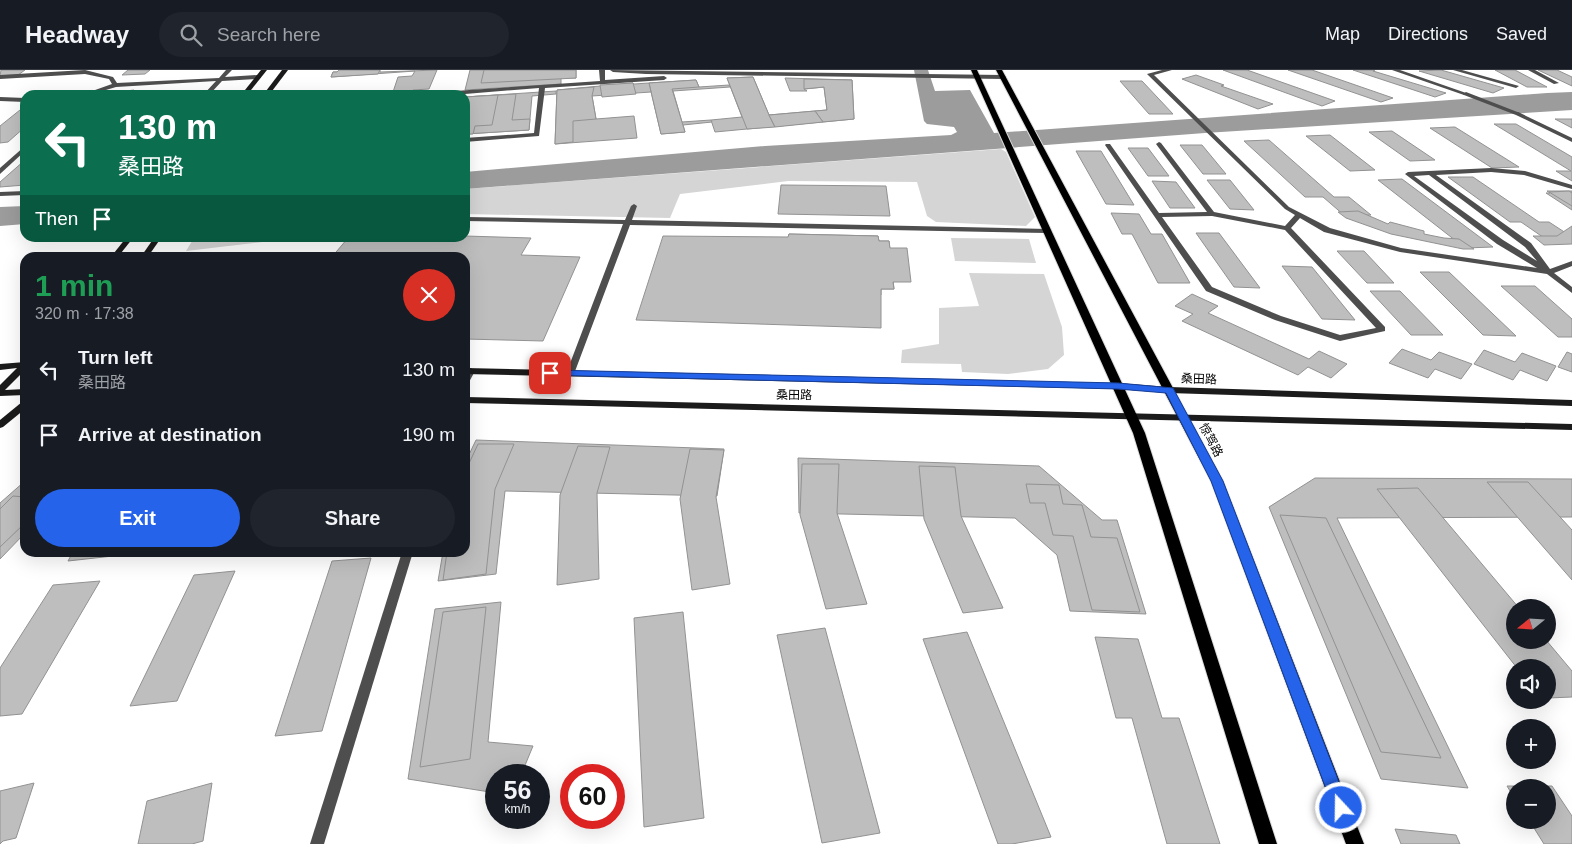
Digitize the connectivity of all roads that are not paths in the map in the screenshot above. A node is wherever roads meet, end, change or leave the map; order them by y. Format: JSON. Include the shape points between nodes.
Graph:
{"nodes":[{"id":1,"x":49,"y":70,"type":"edge"},
{"id":2,"x":111,"y":70,"type":"edge"},
{"id":3,"x":229,"y":70,"type":"edge"},
{"id":4,"x":264,"y":70,"type":"edge"},
{"id":5,"x":285,"y":70,"type":"edge"},
{"id":6,"x":602,"y":70,"type":"edge"},
{"id":7,"x":614,"y":70,"type":"edge"},
{"id":8,"x":998,"y":70,"type":"edge"},
{"id":9,"x":1169,"y":70,"type":"edge"},
{"id":10,"x":1394,"y":70,"type":"edge"},
{"id":11,"x":1456,"y":70,"type":"edge"},
{"id":12,"x":1485,"y":70,"type":"edge"},
{"id":13,"x":1531,"y":70,"type":"edge"},
{"id":14,"x":646,"y":72,"type":"junction"},
{"id":15,"x":747,"y":72,"type":"junction"},
{"id":16,"x":976,"y":73,"type":"edge"},
{"id":17,"x":43,"y":75,"type":"junction"},
{"id":18,"x":101,"y":76,"type":"junction"},
{"id":19,"x":0,"y":77,"type":"edge"},
{"id":20,"x":1003,"y":77,"type":"junction"},
{"id":21,"x":258,"y":78,"type":"junction"},
{"id":22,"x":221,"y":80,"type":"junction"},
{"id":23,"x":643,"y":80,"type":"junction"},
{"id":24,"x":603,"y":82,"type":"junction"},
{"id":25,"x":1556,"y":83,"type":"dead end"},
{"id":26,"x":115,"y":86,"type":"junction"},
{"id":27,"x":542,"y":87,"type":"junction"},
{"id":28,"x":101,"y":90,"type":"edge"},
{"id":29,"x":211,"y":90,"type":"edge"},
{"id":30,"x":248,"y":90,"type":"edge"},
{"id":31,"x":270,"y":90,"type":"edge"},
{"id":32,"x":470,"y":91,"type":"edge"},
{"id":33,"x":1,"y":100,"type":"edge"},
{"id":34,"x":20,"y":100,"type":"edge"},
{"id":35,"x":470,"y":140,"type":"edge"},
{"id":36,"x":1572,"y":140,"type":"edge"},
{"id":37,"x":1159,"y":144,"type":"dead end"},
{"id":38,"x":1108,"y":145,"type":"dead end"},
{"id":39,"x":20,"y":153,"type":"edge"},
{"id":40,"x":0,"y":172,"type":"edge"},
{"id":41,"x":1430,"y":173,"type":"junction"},
{"id":42,"x":1572,"y":187,"type":"edge"},
{"id":43,"x":20,"y":193,"type":"edge"},
{"id":44,"x":0,"y":194,"type":"edge"},
{"id":45,"x":634,"y":206,"type":"dead end"},
{"id":46,"x":1212,"y":214,"type":"junction"},
{"id":47,"x":1299,"y":215,"type":"junction"},
{"id":48,"x":1158,"y":216,"type":"junction"},
{"id":49,"x":470,"y":219,"type":"edge"},
{"id":50,"x":628,"y":222,"type":"junction"},
{"id":51,"x":1287,"y":228,"type":"junction"},
{"id":52,"x":1047,"y":230,"type":"junction"},
{"id":53,"x":126,"y":242,"type":"edge"},
{"id":54,"x":118,"y":252,"type":"edge"},
{"id":55,"x":1572,"y":262,"type":"edge"},
{"id":56,"x":1549,"y":272,"type":"junction"},
{"id":57,"x":1572,"y":291,"type":"edge"},
{"id":58,"x":20,"y":365,"type":"edge"},
{"id":59,"x":0,"y":367,"type":"edge"},
{"id":60,"x":20,"y":370,"type":"edge"},
{"id":61,"x":470,"y":371,"type":"edge"},
{"id":62,"x":570,"y":374,"type":"junction"},
{"id":63,"x":1118,"y":386,"type":"junction"},
{"id":64,"x":1170,"y":390,"type":"junction"},
{"id":65,"x":0,"y":391,"type":"edge"},
{"id":66,"x":20,"y":392,"type":"edge"},
{"id":67,"x":470,"y":400,"type":"edge"},
{"id":68,"x":1572,"y":403,"type":"edge"},
{"id":69,"x":20,"y":408,"type":"edge"},
{"id":70,"x":1130,"y":415,"type":"junction"},
{"id":71,"x":1183,"y":416,"type":"junction"},
{"id":72,"x":0,"y":425,"type":"edge"},
{"id":73,"x":1572,"y":426,"type":"edge"},
{"id":74,"x":406,"y":557,"type":"edge"},
{"id":75,"x":317,"y":844,"type":"edge"},
{"id":76,"x":1268,"y":844,"type":"edge"},
{"id":77,"x":1355,"y":844,"type":"edge"}],
"edges":[{"from":1,"to":17,"type":"street"},
{"from":2,"to":18,"type":"street"},
{"from":3,"to":22,"type":"street"},
{"from":4,"to":21,"type":"main road"},
{"from":5,"to":31,"type":"main road"},
{"from":6,"to":24,"type":"street"},
{"from":7,"to":14,"type":"street"},
{"from":8,"to":20,"type":"main road","name":"惊驾路"},
{"from":9,"to":47,"type":"street","via":[[1150,74],[1287,208]]},
{"from":10,"to":36,"type":"street","via":[[1518,114]]},
{"from":11,"to":12,"type":"street","via":[[1516,86]]},
{"from":13,"to":25,"type":"street"},
{"from":14,"to":15,"type":"street"},
{"from":14,"to":23,"type":"street"},
{"from":15,"to":16,"type":"street","via":[[948,76]]},
{"from":15,"to":23,"type":"street"},
{"from":16,"to":20,"type":"street"},
{"from":16,"to":52,"type":"main road"},
{"from":17,"to":18,"type":"street","via":[[85,72]]},
{"from":17,"to":19,"type":"street"},
{"from":18,"to":26,"type":"street","via":[[111,78]]},
{"from":20,"to":64,"type":"main road","name":"惊驾路"},
{"from":21,"to":22,"type":"street"},
{"from":21,"to":30,"type":"main road"},
{"from":22,"to":26,"type":"street"},
{"from":22,"to":29,"type":"street"},
{"from":23,"to":24,"type":"street"},
{"from":24,"to":27,"type":"street"},
{"from":26,"to":28,"type":"street"},
{"from":27,"to":32,"type":"street"},
{"from":27,"to":35,"type":"street","via":[[537,135]]},
{"from":33,"to":34,"type":"street"},
{"from":37,"to":46,"type":"street"},
{"from":38,"to":48,"type":"street"},
{"from":39,"to":40,"type":"street"},
{"from":41,"to":42,"type":"street","via":[[1491,170],[1525,173]]},
{"from":41,"to":56,"type":"street","via":[[1528,245]]},
{"from":41,"to":56,"type":"street","via":[[1408,174],[1500,242]]},
{"from":43,"to":44,"type":"street"},
{"from":45,"to":50,"type":"street"},
{"from":46,"to":48,"type":"street"},
{"from":46,"to":51,"type":"street"},
{"from":47,"to":51,"type":"street"},
{"from":47,"to":56,"type":"street","via":[[1327,230],[1400,250]]},
{"from":48,"to":51,"type":"street","via":[[1209,289],[1278,318],[1340,338],[1382,329]]},
{"from":49,"to":50,"type":"street"},
{"from":50,"to":52,"type":"street"},
{"from":50,"to":62,"type":"street"},
{"from":52,"to":63,"type":"main road"},
{"from":53,"to":54,"type":"main road"},
{"from":55,"to":56,"type":"street"},
{"from":56,"to":57,"type":"street"},
{"from":58,"to":59,"type":"main road"},
{"from":60,"to":65,"type":"main road"},
{"from":61,"to":62,"type":"main road","name":"桑田路"},
{"from":62,"to":63,"type":"main road","name":"桑田路"},
{"from":63,"to":64,"type":"main road","name":"桑田路"},
{"from":63,"to":70,"type":"main road"},
{"from":64,"to":68,"type":"main road","name":"桑田路"},
{"from":64,"to":71,"type":"main road","name":"惊驾路"},
{"from":65,"to":66,"type":"main road"},
{"from":67,"to":70,"type":"main road","name":"桑田路"},
{"from":69,"to":72,"type":"main road"},
{"from":70,"to":71,"type":"main road","name":"桑田路"},
{"from":70,"to":76,"type":"main road","via":[[1139,433]]},
{"from":71,"to":73,"type":"main road","name":"桑田路"},
{"from":71,"to":77,"type":"main road","name":"惊驾路","via":[[1217,481]]},
{"from":74,"to":75,"type":"street"}]}
